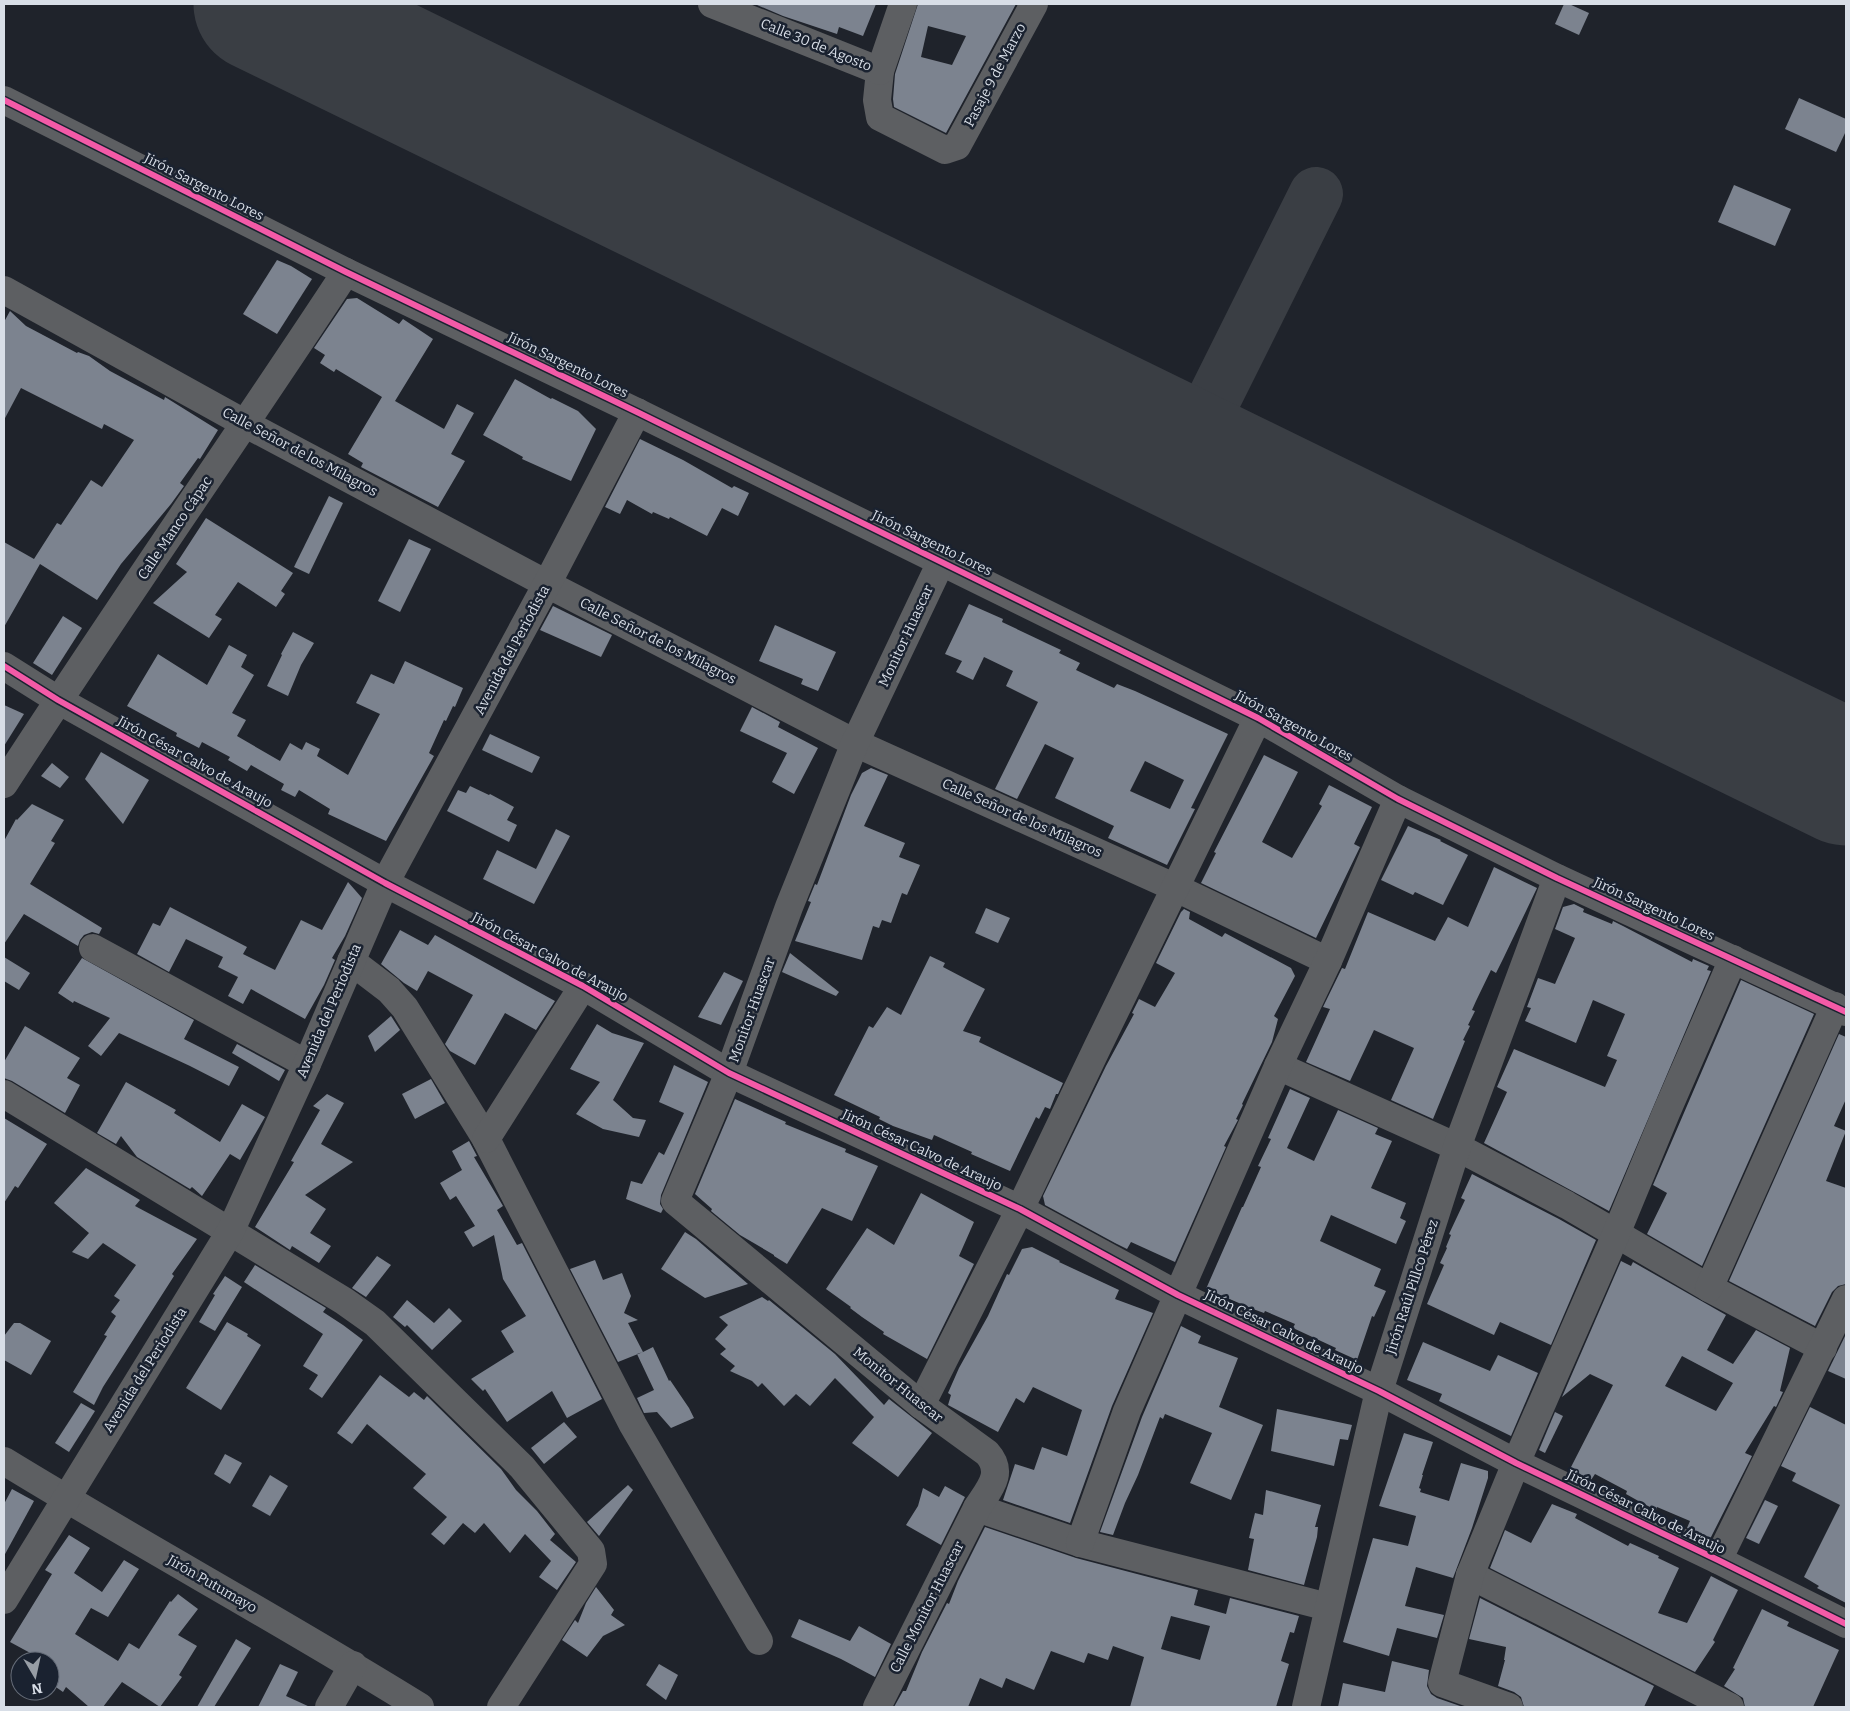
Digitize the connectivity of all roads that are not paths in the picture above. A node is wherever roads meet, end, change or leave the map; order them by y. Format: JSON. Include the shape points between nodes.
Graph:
{"nodes":[{"id":1,"x":712,"y":4,"type":"edge"},
{"id":2,"x":903,"y":4,"type":"edge"},
{"id":3,"x":1034,"y":4,"type":"edge"},
{"id":4,"x":880,"y":71,"type":"junction"},
{"id":5,"x":5,"y":105,"type":"edge"},
{"id":6,"x":957,"y":146,"type":"joint"},
{"id":7,"x":346,"y":272,"type":"junction"},
{"id":8,"x":4,"y":290,"type":"edge"},
{"id":9,"x":637,"y":412,"type":"junction"},
{"id":10,"x":246,"y":424,"type":"junction"},
{"id":11,"x":941,"y":562,"type":"junction"},
{"id":12,"x":547,"y":584,"type":"junction"},
{"id":13,"x":4,"y":666,"type":"edge"},
{"id":14,"x":58,"y":700,"type":"junction"},
{"id":15,"x":1258,"y":718,"type":"junction"},
{"id":16,"x":855,"y":743,"type":"junction"},
{"id":17,"x":4,"y":784,"type":"edge"},
{"id":18,"x":1398,"y":799,"type":"junction"},
{"id":19,"x":1557,"y":878,"type":"junction"},
{"id":20,"x":385,"y":883,"type":"junction"},
{"id":21,"x":1176,"y":888,"type":"junction"},
{"id":22,"x":93,"y":948,"type":"dead end"},
{"id":23,"x":1733,"y":959,"type":"junction"},
{"id":24,"x":351,"y":961,"type":"junction"},
{"id":25,"x":1328,"y":961,"type":"junction"},
{"id":26,"x":583,"y":986,"type":"junction"},
{"id":27,"x":1841,"y":1009,"type":"edge"},
{"id":28,"x":307,"y":1064,"type":"junction"},
{"id":29,"x":1278,"y":1066,"type":"junction"},
{"id":30,"x":729,"y":1073,"type":"junction"},
{"id":31,"x":4,"y":1094,"type":"edge"},
{"id":32,"x":486,"y":1139,"type":"junction"},
{"id":33,"x":1457,"y":1148,"type":"junction"},
{"id":34,"x":1020,"y":1209,"type":"junction"},
{"id":35,"x":230,"y":1232,"type":"junction"},
{"id":36,"x":1616,"y":1234,"type":"junction"},
{"id":37,"x":1709,"y":1288,"type":"junction"},
{"id":38,"x":1178,"y":1295,"type":"junction"},
{"id":39,"x":1846,"y":1299,"type":"edge"},
{"id":40,"x":1823,"y":1348,"type":"junction"},
{"id":41,"x":1379,"y":1392,"type":"junction"},
{"id":42,"x":921,"y":1406,"type":"junction"},
{"id":43,"x":987,"y":1453,"type":"joint"},
{"id":44,"x":4,"y":1461,"type":"edge"},
{"id":45,"x":1516,"y":1464,"type":"junction"},
{"id":46,"x":65,"y":1498,"type":"junction"},
{"id":47,"x":977,"y":1508,"type":"junction"},
{"id":48,"x":1080,"y":1543,"type":"junction"},
{"id":49,"x":1718,"y":1560,"type":"junction"},
{"id":50,"x":1470,"y":1576,"type":"junction"},
{"id":51,"x":4,"y":1600,"type":"edge"},
{"id":52,"x":1328,"y":1607,"type":"junction"},
{"id":53,"x":1846,"y":1624,"type":"edge"},
{"id":54,"x":760,"y":1640,"type":"dead end"},
{"id":55,"x":352,"y":1665,"type":"junction"},
{"id":56,"x":329,"y":1707,"type":"edge"},
{"id":57,"x":420,"y":1707,"type":"edge"},
{"id":58,"x":501,"y":1707,"type":"edge"},
{"id":59,"x":877,"y":1707,"type":"edge"},
{"id":60,"x":1306,"y":1707,"type":"edge"},
{"id":61,"x":1509,"y":1707,"type":"edge"},
{"id":62,"x":1730,"y":1707,"type":"edge"}],
"edges":[{"from":1,"to":4,"type":"street","name":"Calle 30 de Agosto"},
{"from":2,"to":4,"type":"street"},
{"from":3,"to":6,"type":"street","name":"Pasaje 9 de Marzo"},
{"from":4,"to":6,"type":"street","name":"Calle 30 de Agosto","via":[[877,100],[880,117],[945,150]]},
{"from":5,"to":7,"type":"street","name":"Jirón Sargento Lores"},
{"from":7,"to":9,"type":"street","name":"Jirón Sargento Lores"},
{"from":7,"to":10,"type":"street","name":"Calle Manco Cápac"},
{"from":8,"to":10,"type":"street","name":"Calle Señor de los Milagros"},
{"from":9,"to":11,"type":"street","name":"Jirón Sargento Lores"},
{"from":9,"to":12,"type":"street","name":"Avenida del Periodista"},
{"from":10,"to":12,"type":"street","name":"Calle Señor de los Milagros"},
{"from":10,"to":14,"type":"street","name":"Calle Manco Cápac"},
{"from":11,"to":15,"type":"street","name":"Jirón Sargento Lores"},
{"from":11,"to":16,"type":"street","name":"Monitor Huascar"},
{"from":12,"to":16,"type":"street","name":"Calle Señor de los Milagros"},
{"from":12,"to":20,"type":"street","name":"Avenida del Periodista"},
{"from":13,"to":14,"type":"street","name":"Jirón César Calvo de Araujo"},
{"from":14,"to":17,"type":"street","name":"Calle Manco Cápac"},
{"from":14,"to":20,"type":"street","name":"Jirón César Calvo de Araujo"},
{"from":15,"to":18,"type":"street","name":"Jirón Sargento Lores"},
{"from":15,"to":21,"type":"street"},
{"from":16,"to":21,"type":"street","name":"Calle Señor de los Milagros"},
{"from":16,"to":30,"type":"street","name":"Monitor Huascar","via":[[788,907]]},
{"from":18,"to":19,"type":"street","name":"Jirón Sargento Lores"},
{"from":18,"to":25,"type":"street"},
{"from":19,"to":23,"type":"street","name":"Jirón Sargento Lores"},
{"from":19,"to":33,"type":"street","name":"Jirón Raúl Pillco Pérez"},
{"from":20,"to":24,"type":"street","name":"Avenida del Periodista"},
{"from":20,"to":26,"type":"street","name":"Jirón César Calvo de Araujo"},
{"from":21,"to":25,"type":"street","name":"Calle Señor de los Milagros"},
{"from":21,"to":34,"type":"street"},
{"from":22,"to":28,"type":"street"},
{"from":23,"to":27,"type":"street","name":"Jirón Sargento Lores"},
{"from":23,"to":36,"type":"street"},
{"from":24,"to":28,"type":"street","name":"Avenida del Periodista"},
{"from":24,"to":32,"type":"street","via":[[389,990],[405,1008]]},
{"from":25,"to":29,"type":"street"},
{"from":26,"to":30,"type":"street","name":"Jirón César Calvo de Araujo"},
{"from":26,"to":32,"type":"street"},
{"from":27,"to":37,"type":"street"},
{"from":28,"to":35,"type":"street","name":"Avenida del Periodista"},
{"from":29,"to":33,"type":"street"},
{"from":29,"to":38,"type":"street"},
{"from":30,"to":34,"type":"street","name":"Jirón César Calvo de Araujo"},
{"from":30,"to":42,"type":"street","name":"Monitor Huascar","via":[[675,1201]]},
{"from":31,"to":35,"type":"street"},
{"from":32,"to":54,"type":"street","via":[[633,1425]]},
{"from":33,"to":36,"type":"street"},
{"from":33,"to":41,"type":"street","name":"Jirón Raúl Pillco Pérez"},
{"from":34,"to":38,"type":"street","name":"Jirón César Calvo de Araujo"},
{"from":34,"to":42,"type":"street"},
{"from":35,"to":46,"type":"street","name":"Avenida del Periodista"},
{"from":35,"to":58,"type":"street","via":[[375,1323],[522,1467],[591,1552],[593,1564]]},
{"from":36,"to":37,"type":"street"},
{"from":36,"to":45,"type":"street"},
{"from":37,"to":40,"type":"street"},
{"from":38,"to":41,"type":"street","name":"Jirón César Calvo de Araujo"},
{"from":38,"to":48,"type":"street","via":[[1127,1411]]},
{"from":39,"to":40,"type":"street"},
{"from":40,"to":49,"type":"street"},
{"from":41,"to":45,"type":"street","name":"Jirón César Calvo de Araujo"},
{"from":41,"to":52,"type":"street","name":"Jirón Raúl Pillco Pérez"},
{"from":42,"to":43,"type":"street","name":"Monitor Huascar"},
{"from":43,"to":47,"type":"street","name":"Calle Monitor Huascar","via":[[994,1461],[996,1472]]},
{"from":44,"to":46,"type":"street","name":"Jirón Putumayo"},
{"from":45,"to":49,"type":"street","name":"Jirón César Calvo de Araujo"},
{"from":45,"to":50,"type":"street"},
{"from":46,"to":51,"type":"street","name":"Avenida del Periodista"},
{"from":46,"to":55,"type":"street","name":"Jirón Putumayo"},
{"from":47,"to":48,"type":"street"},
{"from":47,"to":59,"type":"street","name":"Calle Monitor Huascar"},
{"from":48,"to":52,"type":"street"},
{"from":49,"to":53,"type":"street","name":"Jirón César Calvo de Araujo"},
{"from":50,"to":61,"type":"street","via":[[1442,1683]]},
{"from":50,"to":62,"type":"street"},
{"from":52,"to":60,"type":"street","name":"Jirón Raúl Pillco Pérez"},
{"from":55,"to":56,"type":"street"},
{"from":55,"to":57,"type":"street","name":"Jirón Putumayo"}]}
